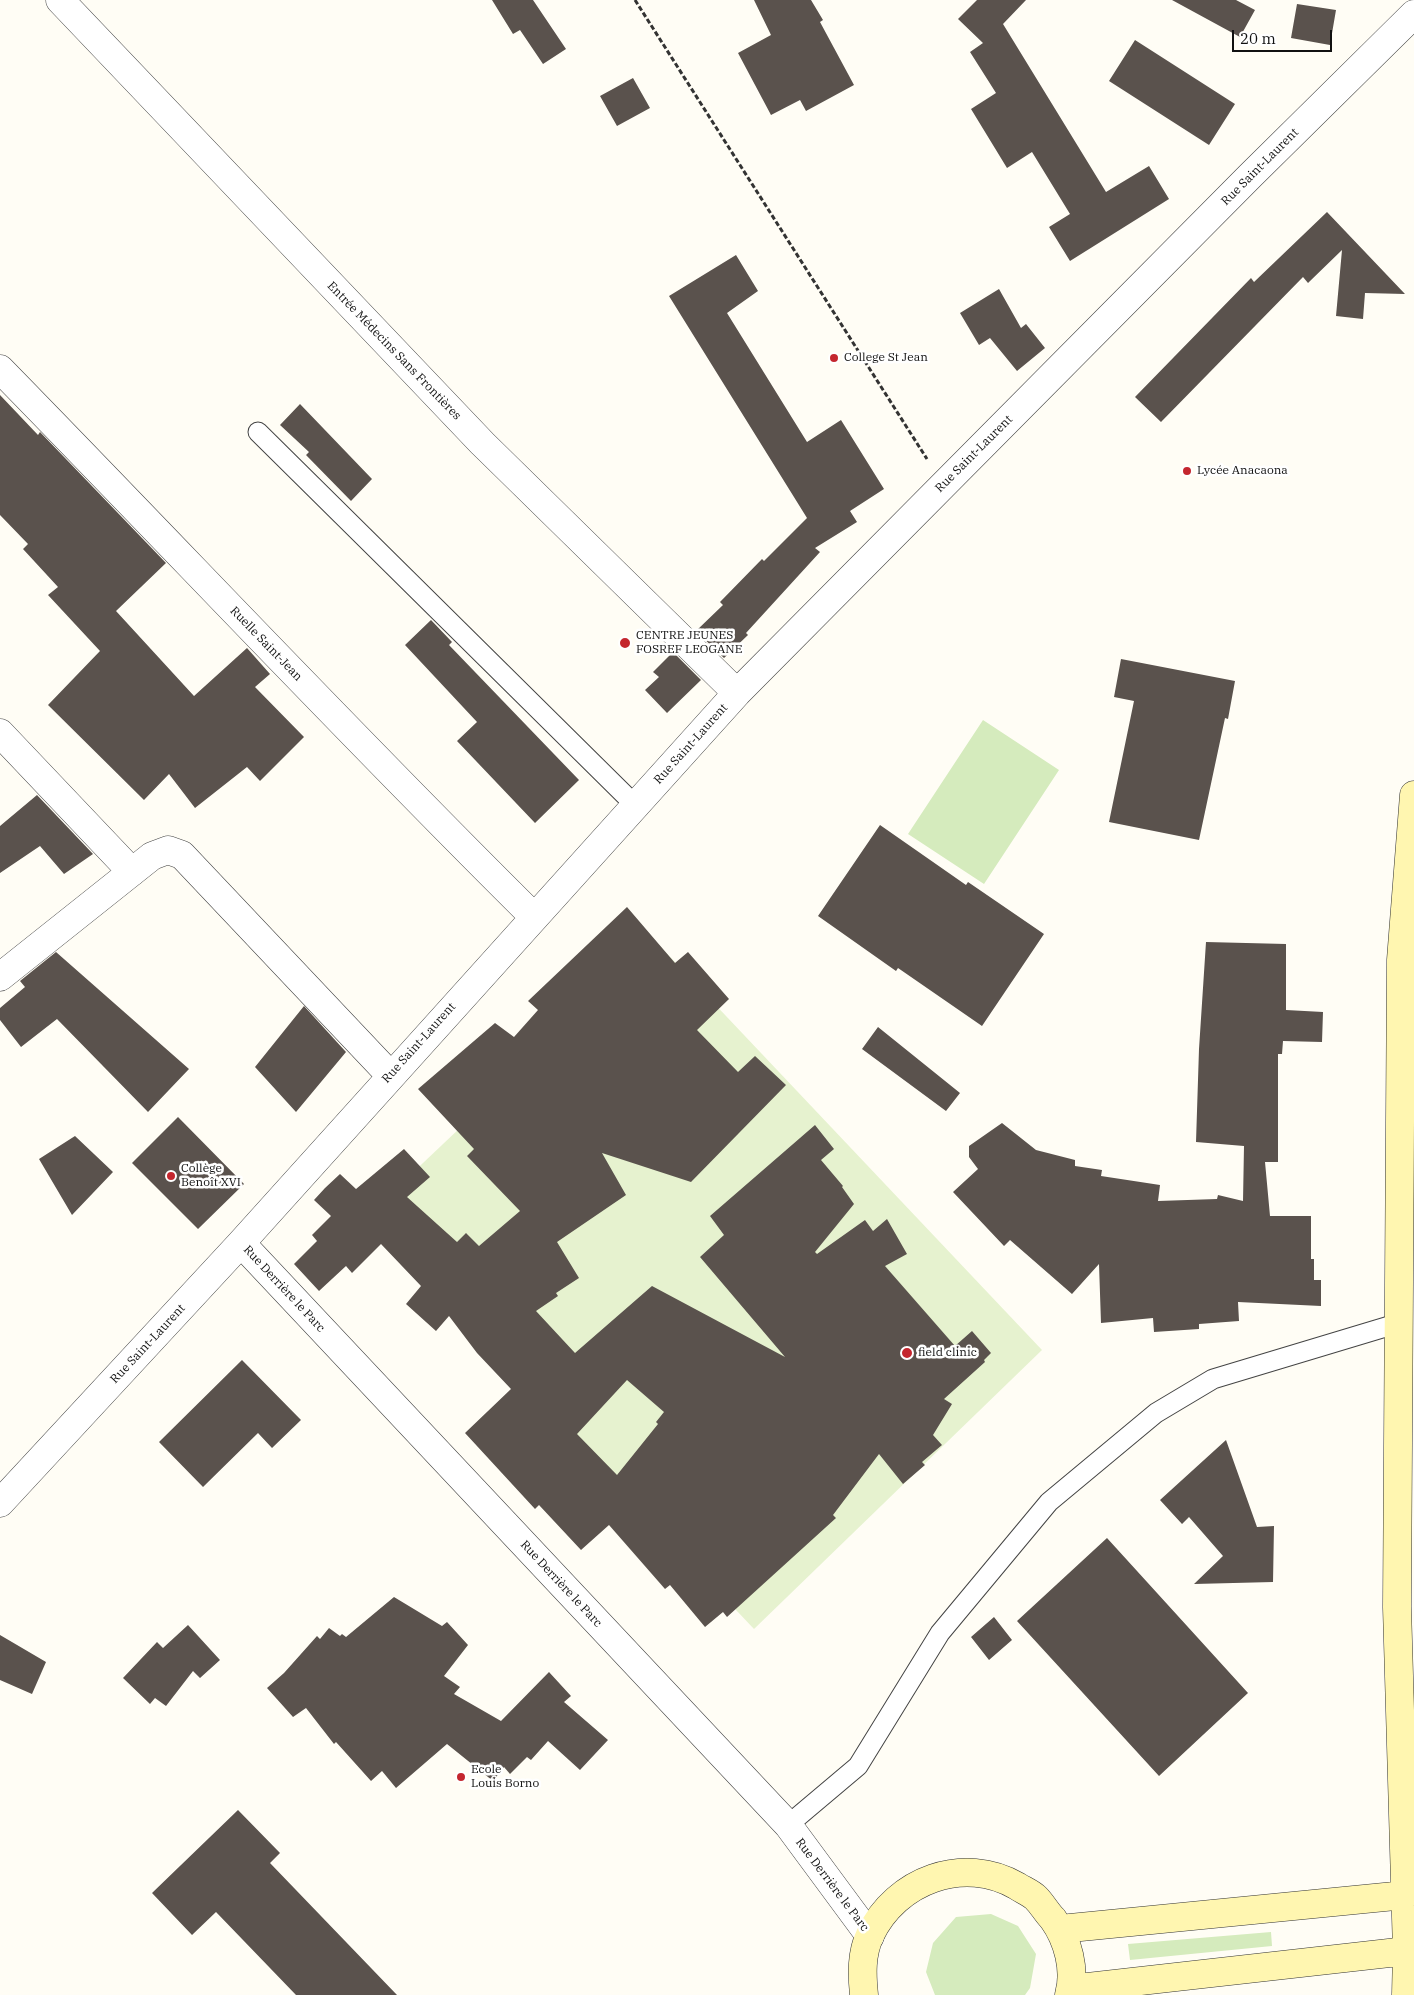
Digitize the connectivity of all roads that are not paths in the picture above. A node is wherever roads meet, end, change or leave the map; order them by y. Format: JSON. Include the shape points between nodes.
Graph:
{"nodes":[{"id":1,"x":60,"y":0,"type":"edge"},
{"id":2,"x":1414,"y":14,"type":"edge"},
{"id":3,"x":0,"y":369,"type":"edge"},
{"id":4,"x":258,"y":432,"type":"dead end"},
{"id":5,"x":738,"y":693,"type":"junction"},
{"id":6,"x":0,"y":733,"type":"edge"},
{"id":7,"x":1414,"y":795,"type":"edge"},
{"id":8,"x":635,"y":805,"type":"junction"},
{"id":9,"x":132,"y":872,"type":"junction"},
{"id":10,"x":534,"y":917,"type":"junction"},
{"id":11,"x":0,"y":977,"type":"edge"},
{"id":12,"x":390,"y":1075,"type":"junction"},
{"id":13,"x":240,"y":1243,"type":"junction"},
{"id":14,"x":1399,"y":1323,"type":"junction"},
{"id":15,"x":0,"y":1503,"type":"edge"},
{"id":16,"x":1406,"y":1600,"type":"edge"},
{"id":17,"x":1407,"y":1755,"type":"edge"},
{"id":18,"x":788,"y":1825,"type":"junction"},
{"id":19,"x":1405,"y":1895,"type":"junction"},
{"id":20,"x":1060,"y":1929,"type":"junction"},
{"id":21,"x":1409,"y":1932,"type":"edge"},
{"id":22,"x":870,"y":1936,"type":"junction"},
{"id":23,"x":1070,"y":1992,"type":"edge"},
{"id":24,"x":864,"y":1995,"type":"edge"},
{"id":25,"x":1406,"y":1995,"type":"edge"}],
"edges":[{"from":1,"to":5,"type":"street","name":"Entrée Médecins Sans Frontières","via":[[482,443]]},
{"from":2,"to":5,"type":"street","name":"Rue Saint-Laurent"},
{"from":3,"to":10,"type":"street","name":"Ruelle Saint-Jean","via":[[166,538],[392,777]]},
{"from":4,"to":8,"type":"lane"},
{"from":5,"to":8,"type":"street","name":"Rue Saint-Laurent"},
{"from":6,"to":9,"type":"street"},
{"from":7,"to":14,"type":"main road","via":[[1401,960]]},
{"from":8,"to":10,"type":"street","name":"Rue Saint-Laurent"},
{"from":9,"to":11,"type":"street"},
{"from":9,"to":12,"type":"street","via":[[152,856],[168,850],[182,855]]},
{"from":10,"to":12,"type":"street","name":"Rue Saint-Laurent"},
{"from":12,"to":13,"type":"street","name":"Rue Saint-Laurent"},
{"from":13,"to":15,"type":"street","name":"Rue Saint-Laurent"},
{"from":13,"to":18,"type":"street","name":"Rue Derrière le Parc"},
{"from":14,"to":16,"type":"main road"},
{"from":14,"to":18,"type":"lane","via":[[1213,1379],[1148,1419],[1049,1502],[940,1633],[858,1766]]},
{"from":16,"to":17,"type":"main road"},
{"from":17,"to":19,"type":"main road"},
{"from":18,"to":22,"type":"street","name":"Rue Derrière le Parc"},
{"from":19,"to":20,"type":"main road"},
{"from":19,"to":21,"type":"main road"},
{"from":20,"to":22,"type":"main road","via":[[1036,1897],[1002,1877],[963,1871],[924,1880],[892,1903]]},
{"from":20,"to":23,"type":"main road","via":[[1071,1968]]},
{"from":21,"to":23,"type":"main road"},
{"from":21,"to":25,"type":"main road"},
{"from":22,"to":24,"type":"main road","via":[[862,1968]]}]}
